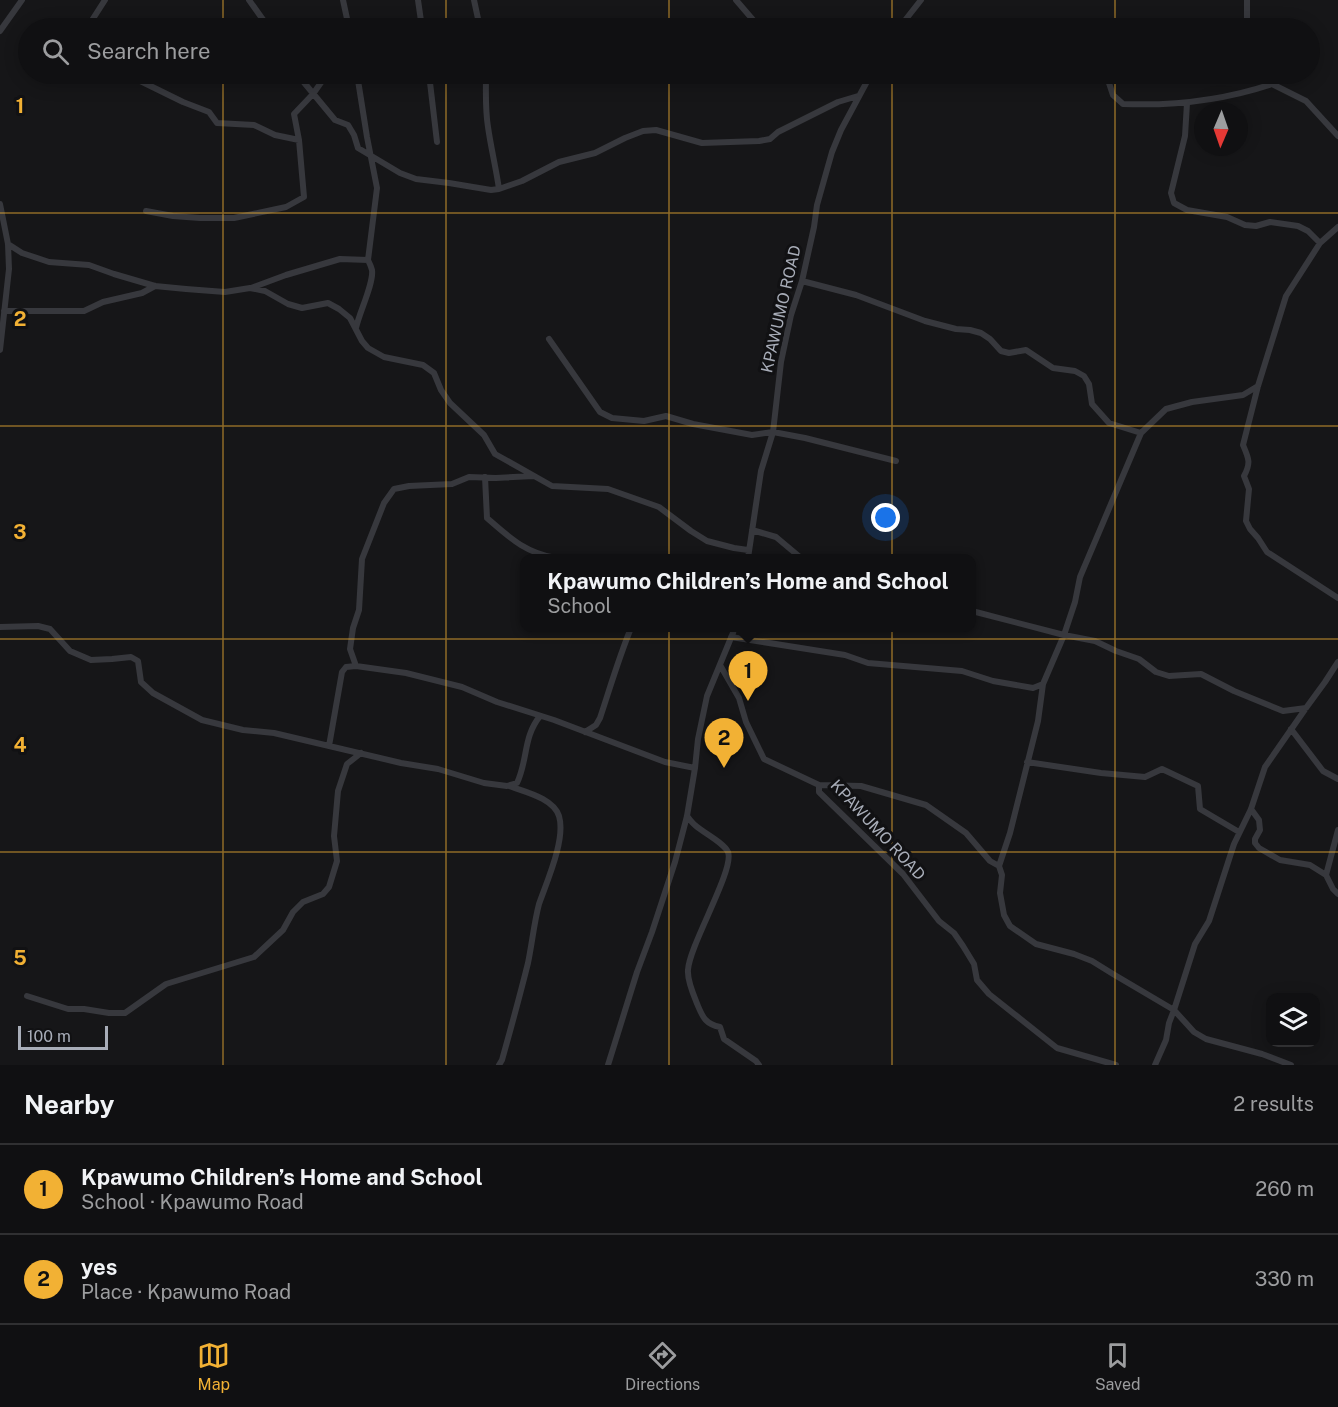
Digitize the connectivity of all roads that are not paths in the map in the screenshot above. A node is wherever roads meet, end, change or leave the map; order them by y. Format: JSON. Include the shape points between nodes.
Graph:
{"nodes":[{"id":1,"x":22,"y":0,"type":"edge"},
{"id":2,"x":105,"y":0,"type":"edge"},
{"id":3,"x":249,"y":0,"type":"edge"},
{"id":4,"x":344,"y":0,"type":"edge"},
{"id":5,"x":418,"y":0,"type":"edge"},
{"id":6,"x":474,"y":0,"type":"edge"},
{"id":7,"x":736,"y":0,"type":"edge"},
{"id":8,"x":921,"y":0,"type":"edge"},
{"id":9,"x":1247,"y":0,"type":"edge"},
{"id":10,"x":93,"y":18,"type":"edge"},
{"id":11,"x":262,"y":18,"type":"edge"},
{"id":12,"x":347,"y":18,"type":"edge"},
{"id":13,"x":421,"y":18,"type":"edge"},
{"id":14,"x":478,"y":18,"type":"edge"},
{"id":15,"x":751,"y":18,"type":"edge"},
{"id":16,"x":907,"y":18,"type":"edge"},
{"id":17,"x":1247,"y":18,"type":"edge"},
{"id":18,"x":0,"y":31,"type":"edge"},
{"id":19,"x":146,"y":84,"type":"edge"},
{"id":20,"x":305,"y":84,"type":"edge"},
{"id":21,"x":320,"y":84,"type":"edge"},
{"id":22,"x":358,"y":84,"type":"edge"},
{"id":23,"x":430,"y":84,"type":"edge"},
{"id":24,"x":486,"y":84,"type":"edge"},
{"id":25,"x":865,"y":84,"type":"edge"},
{"id":26,"x":1109,"y":84,"type":"edge"},
{"id":27,"x":1272,"y":84,"type":"joint"},
{"id":28,"x":313,"y":94,"type":"junction"},
{"id":29,"x":858,"y":96,"type":"junction"},
{"id":30,"x":1187,"y":103,"type":"junction"},
{"id":31,"x":1338,"y":136,"type":"edge"},
{"id":32,"x":299,"y":140,"type":"junction"},
{"id":33,"x":437,"y":142,"type":"dead end"},
{"id":34,"x":371,"y":156,"type":"junction"},
{"id":35,"x":499,"y":189,"type":"junction"},
{"id":36,"x":0,"y":204,"type":"edge"},
{"id":37,"x":146,"y":212,"type":"dead end"},
{"id":38,"x":1338,"y":227,"type":"edge"},
{"id":39,"x":1320,"y":243,"type":"junction"},
{"id":40,"x":8,"y":244,"type":"junction"},
{"id":41,"x":368,"y":260,"type":"junction"},
{"id":42,"x":801,"y":281,"type":"junction"},
{"id":43,"x":155,"y":285,"type":"junction"},
{"id":44,"x":250,"y":288,"type":"junction"},
{"id":45,"x":4,"y":311,"type":"junction"},
{"id":46,"x":356,"y":327,"type":"junction"},
{"id":47,"x":549,"y":339,"type":"dead end"},
{"id":48,"x":0,"y":350,"type":"edge"},
{"id":49,"x":1258,"y":386,"type":"junction"},
{"id":50,"x":773,"y":432,"type":"junction"},
{"id":51,"x":1141,"y":433,"type":"junction"},
{"id":52,"x":896,"y":461,"type":"dead end"},
{"id":53,"x":534,"y":476,"type":"junction"},
{"id":54,"x":485,"y":477,"type":"junction"},
{"id":55,"x":752,"y":530,"type":"junction"},
{"id":56,"x":748,"y":550,"type":"junction"},
{"id":57,"x":535,"y":554,"type":"edge"},
{"id":58,"x":748,"y":554,"type":"edge"},
{"id":59,"x":796,"y":554,"type":"edge"},
{"id":60,"x":1338,"y":598,"type":"edge"},
{"id":61,"x":976,"y":612,"type":"edge"},
{"id":62,"x":0,"y":627,"type":"edge"},
{"id":63,"x":629,"y":632,"type":"edge"},
{"id":64,"x":733,"y":632,"type":"edge"},
{"id":65,"x":1064,"y":635,"type":"junction"},
{"id":66,"x":731,"y":637,"type":"junction"},
{"id":67,"x":1338,"y":662,"type":"edge"},
{"id":68,"x":356,"y":666,"type":"junction"},
{"id":69,"x":720,"y":666,"type":"junction"},
{"id":70,"x":1042,"y":684,"type":"junction"},
{"id":71,"x":1306,"y":708,"type":"junction"},
{"id":72,"x":540,"y":716,"type":"junction"},
{"id":73,"x":1291,"y":729,"type":"junction"},
{"id":74,"x":585,"y":732,"type":"junction"},
{"id":75,"x":329,"y":746,"type":"junction"},
{"id":76,"x":362,"y":753,"type":"junction"},
{"id":77,"x":1027,"y":762,"type":"junction"},
{"id":78,"x":695,"y":768,"type":"junction"},
{"id":79,"x":1338,"y":779,"type":"edge"},
{"id":80,"x":819,"y":785,"type":"junction"},
{"id":81,"x":507,"y":786,"type":"junction"},
{"id":82,"x":1251,"y":809,"type":"junction"},
{"id":83,"x":687,"y":816,"type":"junction"},
{"id":84,"x":1338,"y":830,"type":"edge"},
{"id":85,"x":1239,"y":832,"type":"junction"},
{"id":86,"x":999,"y":866,"type":"junction"},
{"id":87,"x":1326,"y":875,"type":"junction"},
{"id":88,"x":1338,"y":894,"type":"edge"},
{"id":89,"x":27,"y":996,"type":"dead end"},
{"id":90,"x":1174,"y":1010,"type":"junction"},
{"id":91,"x":1156,"y":1064,"type":"edge"},
{"id":92,"x":500,"y":1065,"type":"edge"},
{"id":93,"x":608,"y":1065,"type":"edge"},
{"id":94,"x":759,"y":1065,"type":"edge"},
{"id":95,"x":1116,"y":1065,"type":"edge"},
{"id":96,"x":1148,"y":1065,"type":"edge"},
{"id":97,"x":1291,"y":1065,"type":"edge"}],
"edges":[{"from":1,"to":18,"type":"street"},
{"from":2,"to":10,"type":"street"},
{"from":3,"to":11,"type":"street"},
{"from":4,"to":12,"type":"street"},
{"from":5,"to":13,"type":"street"},
{"from":6,"to":14,"type":"street"},
{"from":7,"to":15,"type":"street"},
{"from":8,"to":16,"type":"street"},
{"from":9,"to":17,"type":"street"},
{"from":19,"to":32,"type":"street","via":[[209,112],[216,123],[254,125]]},
{"from":20,"to":28,"type":"street"},
{"from":21,"to":28,"type":"street"},
{"from":22,"to":34,"type":"street"},
{"from":23,"to":33,"type":"street"},
{"from":24,"to":35,"type":"street","via":[[487,126]]},
{"from":25,"to":29,"type":"street","name":"KPAWUMO ROAD"},
{"from":26,"to":30,"type":"street","via":[[1113,95],[1123,104]]},
{"from":27,"to":30,"type":"street","via":[[1250,92]]},
{"from":27,"to":31,"type":"street","via":[[1306,101]]},
{"from":28,"to":32,"type":"street","via":[[294,114]]},
{"from":28,"to":34,"type":"street","via":[[335,120],[348,125],[358,148]]},
{"from":29,"to":35,"type":"street","via":[[759,141],[702,142],[656,130],[644,131]]},
{"from":29,"to":42,"type":"street","name":"KPAWUMO ROAD","via":[[827,169]]},
{"from":30,"to":39,"type":"street","via":[[1185,136],[1171,193],[1174,203],[1245,225],[1270,222],[1298,226]]},
{"from":32,"to":37,"type":"street","via":[[304,197],[286,207],[234,218]]},
{"from":34,"to":35,"type":"street","via":[[416,178]]},
{"from":34,"to":41,"type":"street","via":[[377,188]]},
{"from":36,"to":40,"type":"street"},
{"from":38,"to":39,"type":"street"},
{"from":39,"to":49,"type":"street","via":[[1286,296]]},
{"from":40,"to":43,"type":"street","via":[[49,262],[89,265]]},
{"from":40,"to":45,"type":"street"},
{"from":41,"to":44,"type":"street","via":[[340,259]]},
{"from":41,"to":46,"type":"street","via":[[372,271]]},
{"from":42,"to":50,"type":"street","name":"KPAWUMO ROAD","via":[[781,362]]},
{"from":42,"to":51,"type":"street","via":[[856,295],[925,321],[981,333],[1001,351],[1026,350],[1053,368],[1076,371],[1089,384],[1092,404],[1109,423]]},
{"from":43,"to":44,"type":"street","via":[[225,292]]},
{"from":43,"to":45,"type":"street","via":[[142,293],[84,311]]},
{"from":44,"to":46,"type":"street","via":[[302,308],[328,303]]},
{"from":45,"to":48,"type":"street"},
{"from":46,"to":53,"type":"street","via":[[368,348],[384,357],[423,364],[434,373],[450,403],[484,435],[495,454]]},
{"from":47,"to":50,"type":"street","via":[[600,412],[612,418],[644,421],[666,416],[752,435]]},
{"from":49,"to":51,"type":"street","via":[[1243,394],[1166,409]]},
{"from":49,"to":60,"type":"street","via":[[1243,445],[1249,466],[1244,477],[1249,489],[1246,521],[1267,552]]},
{"from":50,"to":52,"type":"street"},
{"from":50,"to":55,"type":"street","name":"KPAWUMO ROAD","via":[[761,471]]},
{"from":51,"to":65,"type":"street","via":[[1080,577]]},
{"from":53,"to":54,"type":"street"},
{"from":53,"to":56,"type":"street","via":[[552,486],[608,489],[659,507],[707,541]]},
{"from":54,"to":57,"type":"street","via":[[487,518]]},
{"from":54,"to":68,"type":"street","via":[[394,489],[362,559],[359,610],[350,649]]},
{"from":55,"to":56,"type":"street","name":"KPAWUMO ROAD"},
{"from":55,"to":59,"type":"street","via":[[776,537]]},
{"from":56,"to":58,"type":"street","name":"KPAWUMO ROAD"},
{"from":61,"to":65,"type":"street"},
{"from":62,"to":75,"type":"street","via":[[50,629],[70,651],[91,660],[131,657],[138,661],[141,682],[153,693],[202,720]]},
{"from":63,"to":74,"type":"street","via":[[600,718]]},
{"from":64,"to":66,"type":"street"},
{"from":65,"to":70,"type":"street"},
{"from":65,"to":71,"type":"street","via":[[1095,641],[1169,676],[1201,674],[1283,711]]},
{"from":66,"to":69,"type":"street"},
{"from":66,"to":70,"type":"street","via":[[845,655],[868,663],[962,671],[1033,688]]},
{"from":67,"to":71,"type":"street"},
{"from":68,"to":72,"type":"street","via":[[462,687]]},
{"from":68,"to":75,"type":"street","via":[[346,667],[342,672]]},
{"from":69,"to":78,"type":"street","via":[[707,696]]},
{"from":69,"to":80,"type":"street","name":"KPAWUMO ROAD","via":[[739,698],[764,759]]},
{"from":70,"to":77,"type":"street","via":[[1038,721]]},
{"from":71,"to":73,"type":"street"},
{"from":72,"to":74,"type":"street"},
{"from":72,"to":81,"type":"street","via":[[532,725],[518,783]]},
{"from":73,"to":79,"type":"street","via":[[1323,771]]},
{"from":73,"to":82,"type":"street","via":[[1265,767]]},
{"from":74,"to":78,"type":"street","via":[[665,762]]},
{"from":75,"to":76,"type":"street"},
{"from":76,"to":81,"type":"street"},
{"from":76,"to":89,"type":"street","via":[[346,764],[338,791],[334,836],[337,861],[329,887],[323,894],[303,902],[283,930],[254,957],[165,984],[125,1014],[68,1009]]},
{"from":77,"to":85,"type":"street","via":[[1145,777],[1162,768],[1198,786],[1200,809]]},
{"from":77,"to":86,"type":"street"},
{"from":78,"to":83,"type":"street"},
{"from":80,"to":86,"type":"street","via":[[861,786],[926,805],[966,833]]},
{"from":80,"to":95,"type":"street","name":"KPAWUMO ROAD","via":[[819,792],[903,873],[939,921],[954,933],[989,993],[1057,1048]]},
{"from":81,"to":92,"type":"street","via":[[549,802],[558,814],[560,832]]},
{"from":82,"to":85,"type":"street"},
{"from":82,"to":87,"type":"street","via":[[1260,820],[1255,839],[1258,848],[1280,860],[1310,866]]},
{"from":83,"to":93,"type":"street"},
{"from":83,"to":94,"type":"street","via":[[721,844],[729,860],[687,971],[693,993],[710,1025],[720,1027],[724,1039]]},
{"from":84,"to":87,"type":"street"},
{"from":85,"to":90,"type":"street"},
{"from":86,"to":90,"type":"street","via":[[1004,915],[1010,926],[1036,944],[1092,961]]},
{"from":87,"to":88,"type":"street"},
{"from":90,"to":91,"type":"street"},
{"from":90,"to":97,"type":"street","via":[[1206,1039]]},
{"from":91,"to":96,"type":"street"}]}
